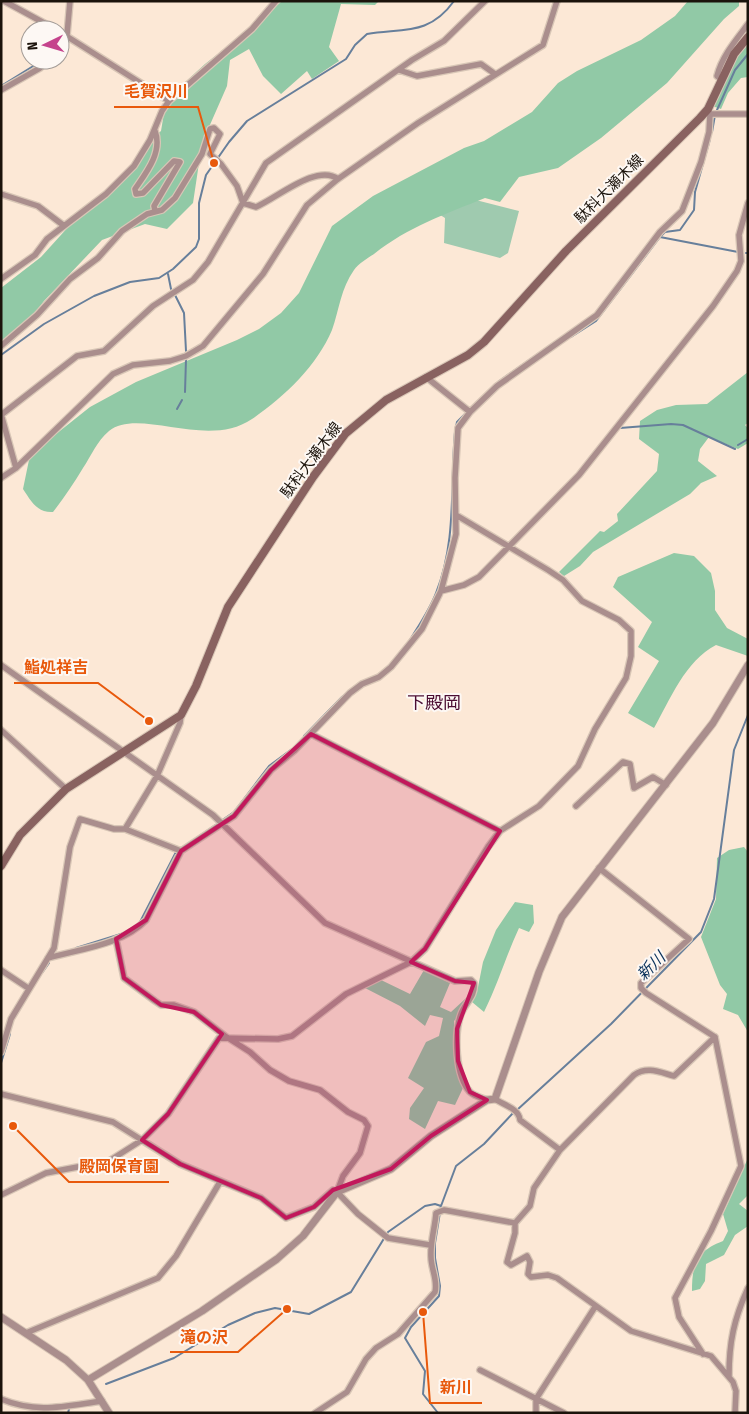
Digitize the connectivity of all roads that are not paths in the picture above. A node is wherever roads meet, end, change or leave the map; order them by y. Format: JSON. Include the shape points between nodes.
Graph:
{"nodes":[{"id":1,"x":4,"y":1,"type":"edge"},
{"id":2,"x":70,"y":1,"type":"edge"},
{"id":3,"x":276,"y":1,"type":"edge"},
{"id":4,"x":485,"y":1,"type":"edge"},
{"id":5,"x":557,"y":1,"type":"edge"},
{"id":6,"x":39,"y":20,"type":"edge"},
{"id":7,"x":68,"y":20,"type":"edge"},
{"id":8,"x":748,"y":24,"type":"edge"},
{"id":9,"x":70,"y":37,"type":"edge"},
{"id":10,"x":748,"y":37,"type":"edge"},
{"id":11,"x":36,"y":70,"type":"edge"},
{"id":12,"x":399,"y":70,"type":"junction"},
{"id":13,"x":495,"y":74,"type":"junction"},
{"id":14,"x":721,"y":78,"type":"junction"},
{"id":15,"x":1,"y":90,"type":"edge"},
{"id":16,"x":168,"y":101,"type":"junction"},
{"id":17,"x":709,"y":112,"type":"junction"},
{"id":18,"x":748,"y":114,"type":"edge"},
{"id":19,"x":155,"y":131,"type":"junction"},
{"id":20,"x":338,"y":179,"type":"junction"},
{"id":21,"x":1,"y":194,"type":"edge"},
{"id":22,"x":243,"y":203,"type":"junction"},
{"id":23,"x":748,"y":203,"type":"edge"},
{"id":24,"x":155,"y":211,"type":"junction"},
{"id":25,"x":63,"y":225,"type":"junction"},
{"id":26,"x":1,"y":279,"type":"edge"},
{"id":27,"x":1,"y":346,"type":"edge"},
{"id":28,"x":426,"y":377,"type":"junction"},
{"id":29,"x":470,"y":412,"type":"junction"},
{"id":30,"x":1,"y":414,"type":"edge"},
{"id":31,"x":16,"y":468,"type":"junction"},
{"id":32,"x":1,"y":478,"type":"edge"},
{"id":33,"x":456,"y":515,"type":"junction"},
{"id":34,"x":511,"y":546,"type":"junction"},
{"id":35,"x":441,"y":591,"type":"junction"},
{"id":36,"x":1,"y":665,"type":"edge"},
{"id":37,"x":748,"y":665,"type":"edge"},
{"id":38,"x":181,"y":715,"type":"junction"},
{"id":39,"x":1,"y":730,"type":"edge"},
{"id":40,"x":311,"y":734,"type":"junction"},
{"id":41,"x":124,"y":753,"type":"junction"},
{"id":42,"x":157,"y":776,"type":"junction"},
{"id":43,"x":666,"y":785,"type":"junction"},
{"id":44,"x":66,"y":789,"type":"junction"},
{"id":45,"x":576,"y":806,"type":"dead end"},
{"id":46,"x":222,"y":824,"type":"junction"},
{"id":47,"x":125,"y":829,"type":"junction"},
{"id":48,"x":500,"y":831,"type":"junction"},
{"id":49,"x":179,"y":850,"type":"junction"},
{"id":50,"x":1,"y":866,"type":"edge"},
{"id":51,"x":599,"y":868,"type":"junction"},
{"id":52,"x":116,"y":939,"type":"junction"},
{"id":53,"x":48,"y":958,"type":"junction"},
{"id":54,"x":411,"y":962,"type":"junction"},
{"id":55,"x":1,"y":970,"type":"edge"},
{"id":56,"x":28,"y":988,"type":"junction"},
{"id":57,"x":225,"y":1036,"type":"junction"},
{"id":58,"x":715,"y":1037,"type":"junction"},
{"id":59,"x":1,"y":1052,"type":"edge"},
{"id":60,"x":1,"y":1094,"type":"edge"},
{"id":61,"x":495,"y":1099,"type":"junction"},
{"id":62,"x":487,"y":1100,"type":"junction"},
{"id":63,"x":142,"y":1140,"type":"junction"},
{"id":64,"x":560,"y":1150,"type":"junction"},
{"id":65,"x":220,"y":1182,"type":"junction"},
{"id":66,"x":337,"y":1192,"type":"junction"},
{"id":67,"x":1,"y":1195,"type":"edge"},
{"id":68,"x":515,"y":1223,"type":"junction"},
{"id":69,"x":430,"y":1245,"type":"junction"},
{"id":70,"x":748,"y":1288,"type":"edge"},
{"id":71,"x":594,"y":1307,"type":"junction"},
{"id":72,"x":1,"y":1316,"type":"edge"},
{"id":73,"x":26,"y":1333,"type":"junction"},
{"id":74,"x":703,"y":1354,"type":"junction"},
{"id":75,"x":480,"y":1370,"type":"dead end"},
{"id":76,"x":729,"y":1376,"type":"junction"},
{"id":77,"x":88,"y":1380,"type":"junction"},
{"id":78,"x":1,"y":1399,"type":"edge"},
{"id":79,"x":536,"y":1400,"type":"junction"},
{"id":80,"x":102,"y":1401,"type":"junction"},
{"id":81,"x":62,"y":1410,"type":"edge"},
{"id":82,"x":109,"y":1413,"type":"edge"},
{"id":83,"x":315,"y":1413,"type":"edge"},
{"id":84,"x":536,"y":1413,"type":"edge"},
{"id":85,"x":564,"y":1413,"type":"edge"},
{"id":86,"x":735,"y":1413,"type":"edge"}],
"edges":[{"from":1,"to":6,"type":"street"},
{"from":2,"to":7,"type":"street"},
{"from":3,"to":16,"type":"street","via":[[252,29]]},
{"from":4,"to":12,"type":"street","via":[[444,41]]},
{"from":5,"to":13,"type":"street","via":[[543,45]]},
{"from":8,"to":14,"type":"street","via":[[728,50],[719,70]]},
{"from":9,"to":16,"type":"street"},
{"from":10,"to":14,"type":"main road","name":"駄科大瀬木線"},
{"from":11,"to":15,"type":"street"},
{"from":12,"to":13,"type":"street","via":[[417,76],[482,64]]},
{"from":12,"to":22,"type":"street","via":[[266,163]]},
{"from":13,"to":20,"type":"street"},
{"from":14,"to":17,"type":"main road","name":"駄科大瀬木線"},
{"from":16,"to":19,"type":"street"},
{"from":17,"to":18,"type":"street"},
{"from":17,"to":28,"type":"main road","name":"駄科大瀬木線","via":[[566,251],[484,342],[468,355]]},
{"from":17,"to":29,"type":"street","via":[[709,132],[701,162],[682,211],[660,232],[593,319],[497,386]]},
{"from":19,"to":24,"type":"street","via":[[158,138],[153,163],[135,189],[136,194],[143,193],[174,161],[179,161],[180,165],[154,206]]},
{"from":19,"to":25,"type":"street","via":[[134,166],[106,194]]},
{"from":20,"to":22,"type":"street","via":[[331,173],[312,176],[256,207]]},
{"from":20,"to":31,"type":"street","via":[[307,205],[263,274],[203,346],[170,361],[133,366],[113,374]]},
{"from":21,"to":25,"type":"street","via":[[38,206]]},
{"from":22,"to":24,"type":"street","via":[[237,186],[213,158],[210,150],[220,134],[214,128],[208,132],[202,154],[180,192],[162,210]]},
{"from":22,"to":30,"type":"street","via":[[208,262],[193,280],[153,306],[104,351],[77,356]]},
{"from":23,"to":34,"type":"street","via":[[739,235],[741,261],[713,306],[579,475]]},
{"from":24,"to":27,"type":"street","via":[[122,231],[98,258],[74,275],[37,315]]},
{"from":25,"to":26,"type":"street","via":[[35,255]]},
{"from":28,"to":29,"type":"street"},
{"from":28,"to":38,"type":"main road","name":"駄科大瀬木線","via":[[364,416],[345,434],[318,469],[228,607]]},
{"from":29,"to":33,"type":"street","via":[[458,428]]},
{"from":30,"to":31,"type":"street"},
{"from":31,"to":32,"type":"street"},
{"from":33,"to":34,"type":"street"},
{"from":33,"to":35,"type":"street","via":[[456,534]]},
{"from":34,"to":35,"type":"street","via":[[473,581]]},
{"from":34,"to":48,"type":"street","via":[[563,580],[582,601],[627,625],[631,631],[631,656],[626,678],[595,729],[578,766],[539,806]]},
{"from":35,"to":40,"type":"street","via":[[422,629],[396,662],[379,677],[350,693]]},
{"from":36,"to":41,"type":"street"},
{"from":37,"to":43,"type":"street","via":[[713,723]]},
{"from":38,"to":41,"type":"main road","name":"駄科大瀬木線"},
{"from":38,"to":42,"type":"street"},
{"from":39,"to":44,"type":"street"},
{"from":40,"to":46,"type":"street","via":[[271,770],[234,816]]},
{"from":40,"to":48,"type":"street"},
{"from":41,"to":42,"type":"street"},
{"from":41,"to":44,"type":"main road","name":"駄科大瀬木線"},
{"from":42,"to":46,"type":"street"},
{"from":42,"to":47,"type":"street"},
{"from":43,"to":45,"type":"street","via":[[653,777],[634,788],[630,764],[623,762]]},
{"from":43,"to":51,"type":"street"},
{"from":44,"to":50,"type":"main road","name":"駄科大瀬木線","via":[[20,836]]},
{"from":46,"to":49,"type":"street"},
{"from":46,"to":54,"type":"street","via":[[325,923]]},
{"from":47,"to":49,"type":"street"},
{"from":47,"to":53,"type":"street","via":[[80,819],[70,847],[54,948]]},
{"from":48,"to":54,"type":"street","via":[[425,949]]},
{"from":49,"to":52,"type":"street","via":[[146,920],[133,932]]},
{"from":51,"to":58,"type":"street","via":[[689,939],[641,983],[641,988]]},
{"from":51,"to":61,"type":"street","via":[[556,929]]},
{"from":52,"to":53,"type":"street"},
{"from":52,"to":57,"type":"street","via":[[124,978],[161,1005],[174,1005],[194,1012]]},
{"from":53,"to":56,"type":"street"},
{"from":54,"to":57,"type":"street","via":[[346,994],[292,1036],[278,1039]]},
{"from":54,"to":62,"type":"street","via":[[455,981],[471,980],[474,983],[473,994],[461,1012],[457,1029],[458,1062],[470,1092]]},
{"from":55,"to":56,"type":"street"},
{"from":56,"to":59,"type":"street","via":[[11,1019]]},
{"from":57,"to":63,"type":"street","via":[[214,1044],[168,1114]]},
{"from":57,"to":66,"type":"street","via":[[270,1070],[289,1081],[320,1090],[364,1120],[368,1126],[360,1153],[342,1176]]},
{"from":58,"to":64,"type":"street","via":[[674,1076],[651,1070],[642,1070],[634,1075]]},
{"from":58,"to":74,"type":"street","via":[[741,1166],[675,1298],[679,1318]]},
{"from":60,"to":63,"type":"street","via":[[113,1122]]},
{"from":61,"to":62,"type":"street"},
{"from":61,"to":64,"type":"street","via":[[516,1111],[520,1120]]},
{"from":62,"to":66,"type":"street","via":[[431,1136],[391,1169]]},
{"from":63,"to":65,"type":"street","via":[[180,1164]]},
{"from":63,"to":67,"type":"street","via":[[110,1161],[46,1173]]},
{"from":64,"to":68,"type":"street","via":[[534,1188],[530,1206]]},
{"from":65,"to":66,"type":"street","via":[[261,1198],[286,1218],[314,1207],[333,1190]]},
{"from":65,"to":73,"type":"street","via":[[176,1256],[158,1278]]},
{"from":66,"to":69,"type":"street","via":[[381,1235]]},
{"from":66,"to":77,"type":"street","via":[[304,1236],[277,1259],[202,1311]]},
{"from":68,"to":69,"type":"street","via":[[443,1210],[436,1213]]},
{"from":68,"to":71,"type":"street","via":[[507,1262],[510,1265],[527,1256],[531,1278],[548,1275],[557,1278]]},
{"from":69,"to":83,"type":"street","via":[[435,1292],[398,1334],[376,1348],[366,1359],[347,1392]]},
{"from":70,"to":76,"type":"street","via":[[732,1332]]},
{"from":71,"to":74,"type":"street","via":[[631,1330]]},
{"from":71,"to":79,"type":"street"},
{"from":72,"to":73,"type":"street"},
{"from":73,"to":77,"type":"street","via":[[66,1360]]},
{"from":74,"to":76,"type":"street","via":[[711,1356]]},
{"from":75,"to":79,"type":"street"},
{"from":76,"to":86,"type":"street","via":[[736,1391]]},
{"from":77,"to":80,"type":"street"},
{"from":78,"to":81,"type":"street","via":[[28,1408]]},
{"from":79,"to":84,"type":"street"},
{"from":79,"to":85,"type":"street"},
{"from":80,"to":81,"type":"street"},
{"from":80,"to":82,"type":"street"}]}
